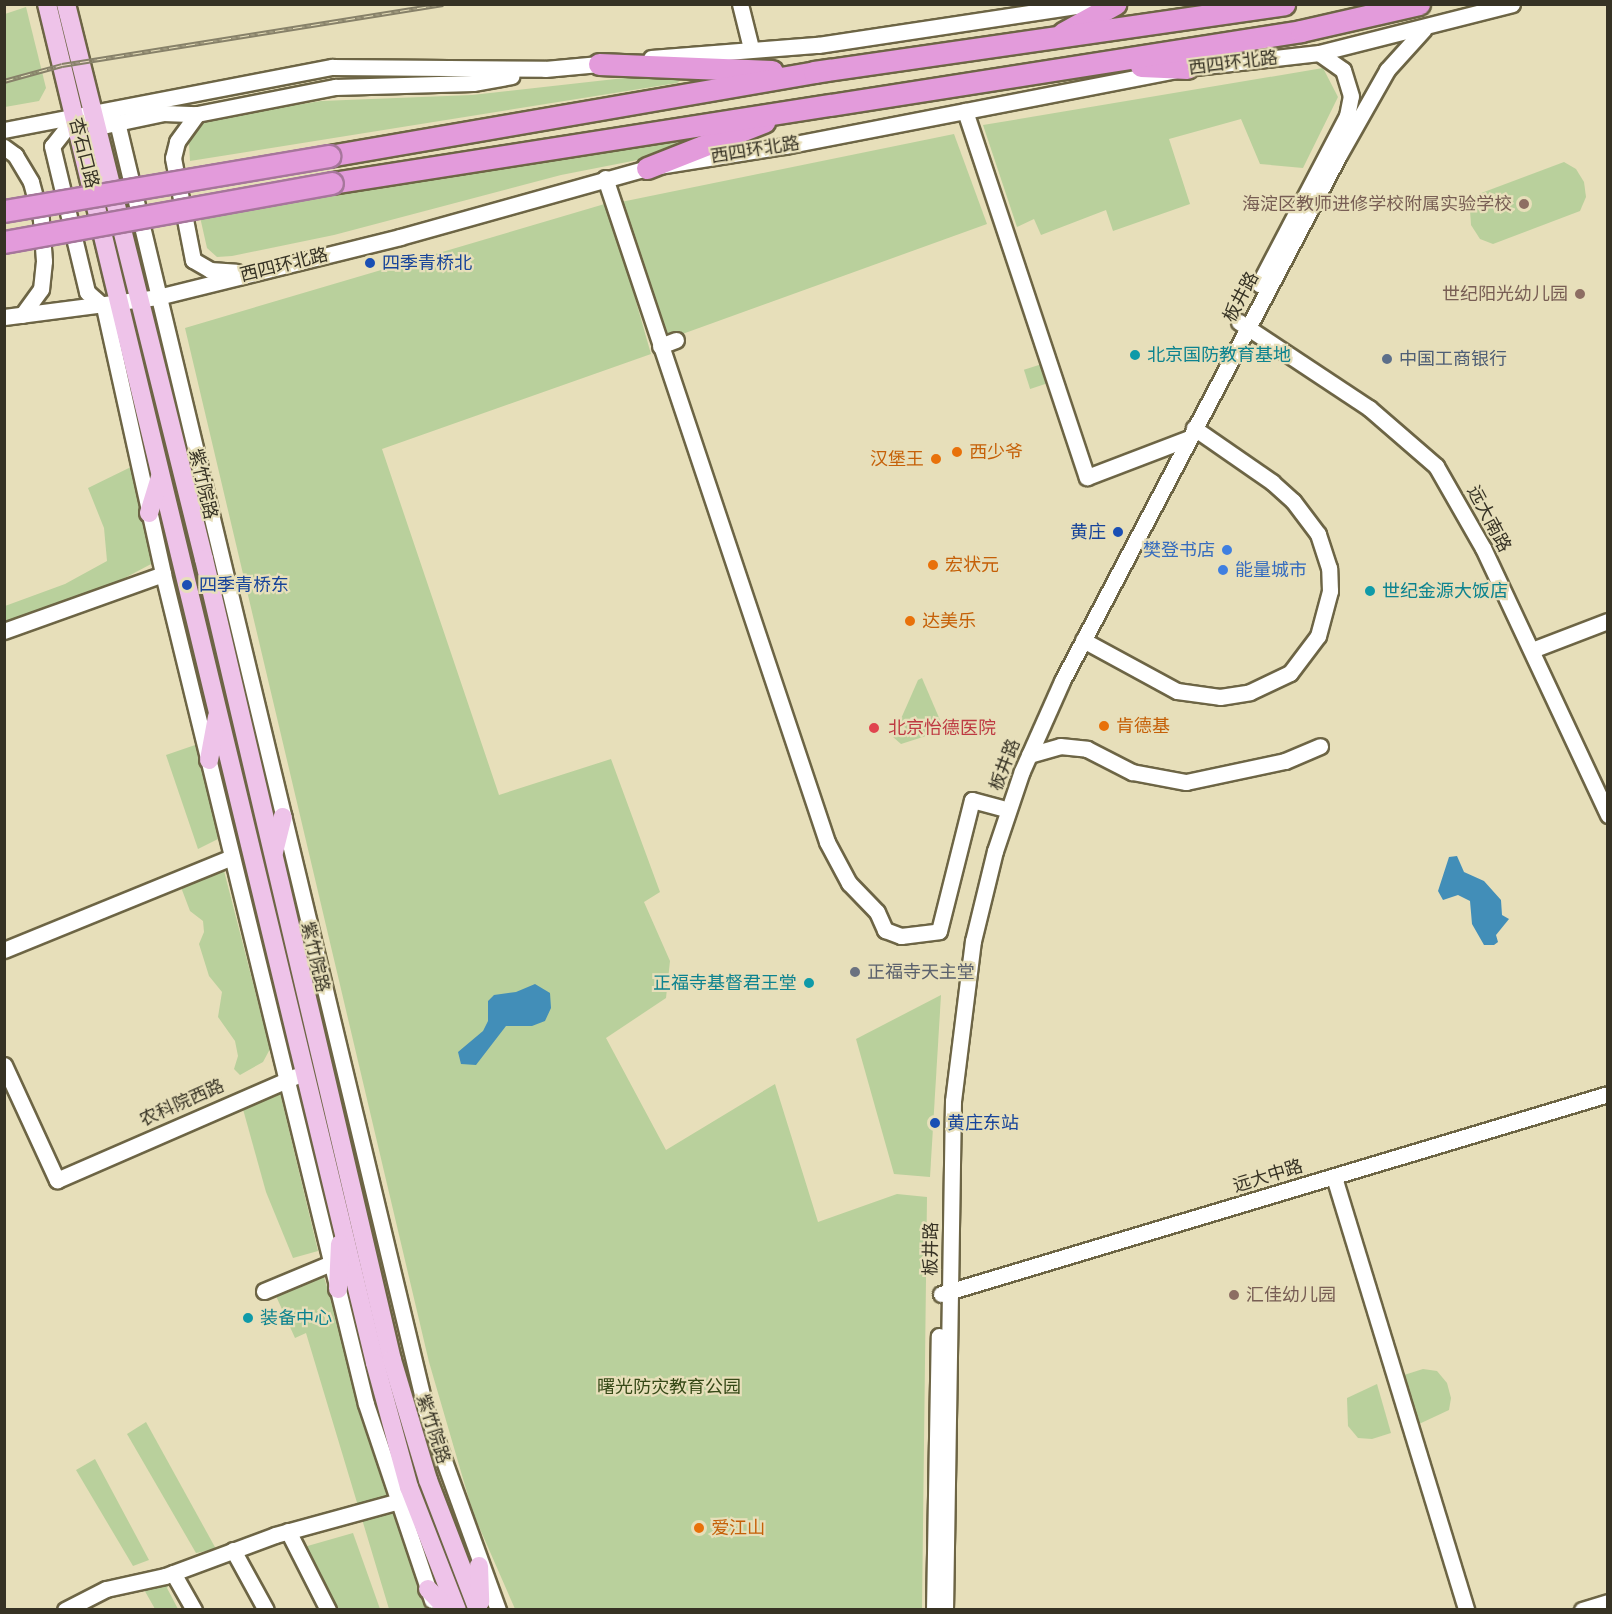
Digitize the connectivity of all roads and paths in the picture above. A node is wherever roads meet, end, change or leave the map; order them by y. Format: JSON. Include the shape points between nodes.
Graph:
{"nodes":[{"id":1,"x":47,"y":4,"type":"edge"},
{"id":2,"x":66,"y":4,"type":"edge"},
{"id":3,"x":740,"y":4,"type":"edge"},
{"id":4,"x":1089,"y":4,"type":"edge"},
{"id":5,"x":1115,"y":4,"type":"edge"},
{"id":6,"x":1284,"y":4,"type":"edge"},
{"id":7,"x":1419,"y":4,"type":"edge"},
{"id":8,"x":1512,"y":4,"type":"edge"},
{"id":9,"x":1424,"y":29,"type":"junction"},
{"id":10,"x":1050,"y":40,"type":"junction"},
{"id":11,"x":751,"y":48,"type":"junction"},
{"id":12,"x":1319,"y":53,"type":"junction"},
{"id":13,"x":599,"y":64,"type":"junction"},
{"id":14,"x":1089,"y":65,"type":"junction"},
{"id":15,"x":1187,"y":68,"type":"junction"},
{"id":16,"x":545,"y":69,"type":"junction"},
{"id":17,"x":814,"y":72,"type":"junction"},
{"id":18,"x":213,"y":91,"type":"junction"},
{"id":19,"x":805,"y":106,"type":"junction"},
{"id":20,"x":965,"y":111,"type":"junction"},
{"id":21,"x":163,"y":113,"type":"junction"},
{"id":22,"x":197,"y":114,"type":"junction"},
{"id":23,"x":87,"y":119,"type":"junction"},
{"id":24,"x":117,"y":122,"type":"junction"},
{"id":25,"x":4,"y":130,"type":"edge"},
{"id":26,"x":4,"y":147,"type":"edge"},
{"id":27,"x":647,"y":168,"type":"junction"},
{"id":28,"x":605,"y":178,"type":"junction"},
{"id":29,"x":4,"y":211,"type":"edge"},
{"id":30,"x":4,"y":242,"type":"edge"},
{"id":31,"x":247,"y":274,"type":"junction"},
{"id":32,"x":158,"y":297,"type":"junction"},
{"id":33,"x":139,"y":301,"type":"junction"},
{"id":34,"x":112,"y":304,"type":"junction"},
{"id":35,"x":22,"y":315,"type":"junction"},
{"id":36,"x":4,"y":317,"type":"edge"},
{"id":37,"x":1243,"y":325,"type":"junction"},
{"id":38,"x":676,"y":340,"type":"dead end"},
{"id":39,"x":660,"y":346,"type":"junction"},
{"id":40,"x":1187,"y":435,"type":"junction"},
{"id":41,"x":161,"y":476,"type":"junction"},
{"id":42,"x":149,"y":513,"type":"junction"},
{"id":43,"x":163,"y":574,"type":"junction"},
{"id":44,"x":1608,"y":621,"type":"edge"},
{"id":45,"x":4,"y":631,"type":"edge"},
{"id":46,"x":1083,"y":640,"type":"junction"},
{"id":47,"x":1532,"y":650,"type":"junction"},
{"id":48,"x":218,"y":712,"type":"junction"},
{"id":49,"x":1320,"y":746,"type":"dead end"},
{"id":50,"x":1029,"y":755,"type":"junction"},
{"id":51,"x":209,"y":760,"type":"junction"},
{"id":52,"x":1001,"y":808,"type":"junction"},
{"id":53,"x":1608,"y":814,"type":"edge"},
{"id":54,"x":283,"y":817,"type":"junction"},
{"id":55,"x":273,"y":856,"type":"junction"},
{"id":56,"x":232,"y":857,"type":"junction"},
{"id":57,"x":4,"y":950,"type":"edge"},
{"id":58,"x":4,"y":1065,"type":"edge"},
{"id":59,"x":323,"y":1068,"type":"junction"},
{"id":60,"x":287,"y":1078,"type":"junction"},
{"id":61,"x":1608,"y":1094,"type":"edge"},
{"id":62,"x":1334,"y":1177,"type":"junction"},
{"id":63,"x":341,"y":1221,"type":"junction"},
{"id":64,"x":332,"y":1263,"type":"junction"},
{"id":65,"x":338,"y":1288,"type":"junction"},
{"id":66,"x":264,"y":1291,"type":"dead end"},
{"id":67,"x":945,"y":1293,"type":"junction"},
{"id":68,"x":396,"y":1502,"type":"junction"},
{"id":69,"x":288,"y":1531,"type":"junction"},
{"id":70,"x":233,"y":1550,"type":"junction"},
{"id":71,"x":479,"y":1566,"type":"junction"},
{"id":72,"x":173,"y":1573,"type":"junction"},
{"id":73,"x":428,"y":1589,"type":"junction"},
{"id":74,"x":1608,"y":1602,"type":"edge"},
{"id":75,"x":66,"y":1610,"type":"edge"},
{"id":76,"x":194,"y":1610,"type":"edge"},
{"id":77,"x":266,"y":1610,"type":"edge"},
{"id":78,"x":328,"y":1610,"type":"edge"},
{"id":79,"x":436,"y":1610,"type":"edge"},
{"id":80,"x":448,"y":1610,"type":"edge"},
{"id":81,"x":457,"y":1610,"type":"edge"},
{"id":82,"x":479,"y":1610,"type":"edge"},
{"id":83,"x":498,"y":1610,"type":"edge"},
{"id":84,"x":934,"y":1610,"type":"edge"},
{"id":85,"x":945,"y":1610,"type":"edge"},
{"id":86,"x":1466,"y":1610,"type":"edge"},
{"id":87,"x":1582,"y":1610,"type":"edge"}],
"edges":[{"from":1,"to":23,"type":"main road","name":"杏石口路"},
{"from":2,"to":23,"type":"main road","name":"杏石口路"},
{"from":3,"to":11,"type":"street"},
{"from":4,"to":11,"type":"street","via":[[818,45]]},
{"from":5,"to":10,"type":"highway"},
{"from":6,"to":10,"type":"highway"},
{"from":7,"to":14,"type":"highway","name":"西四环北路","via":[[1301,32]]},
{"from":8,"to":9,"type":"street","name":"西四环北路"},
{"from":9,"to":12,"type":"street","name":"西四环北路"},
{"from":9,"to":37,"type":"street","name":"板井路","via":[[1387,70]]},
{"from":10,"to":17,"type":"highway"},
{"from":11,"to":13,"type":"street"},
{"from":12,"to":15,"type":"street","name":"西四环北路"},
{"from":12,"to":37,"type":"street","via":[[1343,70],[1351,96],[1347,116]]},
{"from":13,"to":16,"type":"street"},
{"from":13,"to":17,"type":"highway"},
{"from":14,"to":15,"type":"highway"},
{"from":14,"to":19,"type":"highway","name":"西四环北路"},
{"from":15,"to":20,"type":"street","name":"西四环北路"},
{"from":16,"to":18,"type":"street","via":[[332,67]]},
{"from":16,"to":22,"type":"street","via":[[473,83],[335,87]]},
{"from":17,"to":29,"type":"highway","bridge":true},
{"from":18,"to":21,"type":"street"},
{"from":18,"to":23,"type":"street"},
{"from":19,"to":27,"type":"highway"},
{"from":19,"to":30,"type":"highway","name":"西四环北路","bridge":true,"via":[[333,183]]},
{"from":20,"to":27,"type":"street","name":"西四环北路"},
{"from":20,"to":40,"type":"street","via":[[1087,477]]},
{"from":21,"to":22,"type":"street"},
{"from":21,"to":24,"type":"street"},
{"from":22,"to":31,"type":"street","via":[[177,142],[173,158],[193,260],[210,270]]},
{"from":23,"to":24,"type":"street"},
{"from":23,"to":25,"type":"street"},
{"from":23,"to":33,"type":"main road","name":"杏石口路"},
{"from":23,"to":34,"type":"main road","name":"杏石口路"},
{"from":23,"to":34,"type":"street","via":[[52,146],[87,292]]},
{"from":24,"to":32,"type":"street","name":"紫竹院路"},
{"from":26,"to":35,"type":"street","via":[[15,155],[31,182],[40,220],[44,261],[41,289]]},
{"from":27,"to":28,"type":"street","name":"西四环北路"},
{"from":28,"to":31,"type":"street","name":"西四环北路","via":[[400,237]]},
{"from":28,"to":39,"type":"street"},
{"from":31,"to":32,"type":"street","name":"西四环北路"},
{"from":32,"to":33,"type":"street","name":"西四环北路"},
{"from":32,"to":54,"type":"street","name":"紫竹院路"},
{"from":33,"to":34,"type":"street","name":"西四环北路"},
{"from":33,"to":55,"type":"main road","name":"紫竹院路"},
{"from":34,"to":35,"type":"street","name":"西四环北路"},
{"from":34,"to":41,"type":"main road","name":"紫竹院路"},
{"from":34,"to":42,"type":"street"},
{"from":35,"to":36,"type":"street","name":"西四环北路"},
{"from":37,"to":40,"type":"street"},
{"from":37,"to":40,"type":"street","name":"板井路"},
{"from":37,"to":47,"type":"street","name":"远大南路","via":[[1369,408],[1436,466],[1460,503]]},
{"from":38,"to":39,"type":"street"},
{"from":39,"to":52,"type":"street","via":[[827,842],[849,883],[877,912],[885,930],[901,936],[939,931],[972,800]]},
{"from":40,"to":46,"type":"street","name":"板井路"},
{"from":40,"to":46,"type":"street","via":[[1272,482],[1318,534],[1329,568],[1330,591],[1318,636],[1290,673],[1250,692],[1220,697],[1177,691]]},
{"from":40,"to":52,"type":"street","via":[[1053,677]]},
{"from":41,"to":42,"type":"main road"},
{"from":41,"to":48,"type":"main road","name":"紫竹院路"},
{"from":42,"to":43,"type":"street"},
{"from":43,"to":45,"type":"street"},
{"from":43,"to":51,"type":"street"},
{"from":44,"to":47,"type":"street"},
{"from":46,"to":50,"type":"street","name":"板井路"},
{"from":47,"to":53,"type":"street","name":"远大南路"},
{"from":48,"to":51,"type":"main road"},
{"from":48,"to":59,"type":"main road","name":"紫竹院路"},
{"from":49,"to":50,"type":"street","via":[[1284,761],[1186,782],[1132,772],[1087,749],[1060,746]]},
{"from":50,"to":67,"type":"street","name":"板井路","via":[[995,851],[973,941],[961,1016],[953,1101]]},
{"from":51,"to":56,"type":"street"},
{"from":52,"to":67,"type":"street","via":[[966,940],[952,1015],[944,1125]]},
{"from":54,"to":55,"type":"main road"},
{"from":54,"to":59,"type":"street","name":"紫竹院路"},
{"from":55,"to":59,"type":"main road","name":"紫竹院路"},
{"from":56,"to":57,"type":"street"},
{"from":56,"to":60,"type":"street"},
{"from":58,"to":60,"type":"street","name":"农科院西路","via":[[57,1180]]},
{"from":59,"to":60,"type":"street","name":"农科院西路"},
{"from":59,"to":63,"type":"main road","name":"紫竹院路"},
{"from":59,"to":71,"type":"street","name":"紫竹院路","via":[[426,1411]]},
{"from":59,"to":82,"type":"main road","name":"紫竹院路","via":[[392,1360],[428,1480]]},
{"from":60,"to":64,"type":"street"},
{"from":61,"to":62,"type":"street","name":"远大中路"},
{"from":62,"to":67,"type":"street","name":"远大中路"},
{"from":62,"to":86,"type":"street"},
{"from":63,"to":65,"type":"main road"},
{"from":63,"to":81,"type":"main road","name":"紫竹院路","via":[[409,1487]]},
{"from":64,"to":65,"type":"street"},
{"from":64,"to":66,"type":"street"},
{"from":65,"to":68,"type":"street","via":[[366,1404]]},
{"from":67,"to":84,"type":"street"},
{"from":67,"to":85,"type":"street","name":"板井路"},
{"from":68,"to":69,"type":"street"},
{"from":68,"to":73,"type":"street"},
{"from":69,"to":70,"type":"street"},
{"from":69,"to":78,"type":"street"},
{"from":70,"to":72,"type":"street"},
{"from":70,"to":77,"type":"street"},
{"from":71,"to":82,"type":"main road"},
{"from":71,"to":83,"type":"street","name":"紫竹院路"},
{"from":72,"to":75,"type":"street","via":[[106,1589]]},
{"from":72,"to":76,"type":"street"},
{"from":73,"to":79,"type":"street"},
{"from":73,"to":80,"type":"main road"},
{"from":74,"to":87,"type":"street"}]}
